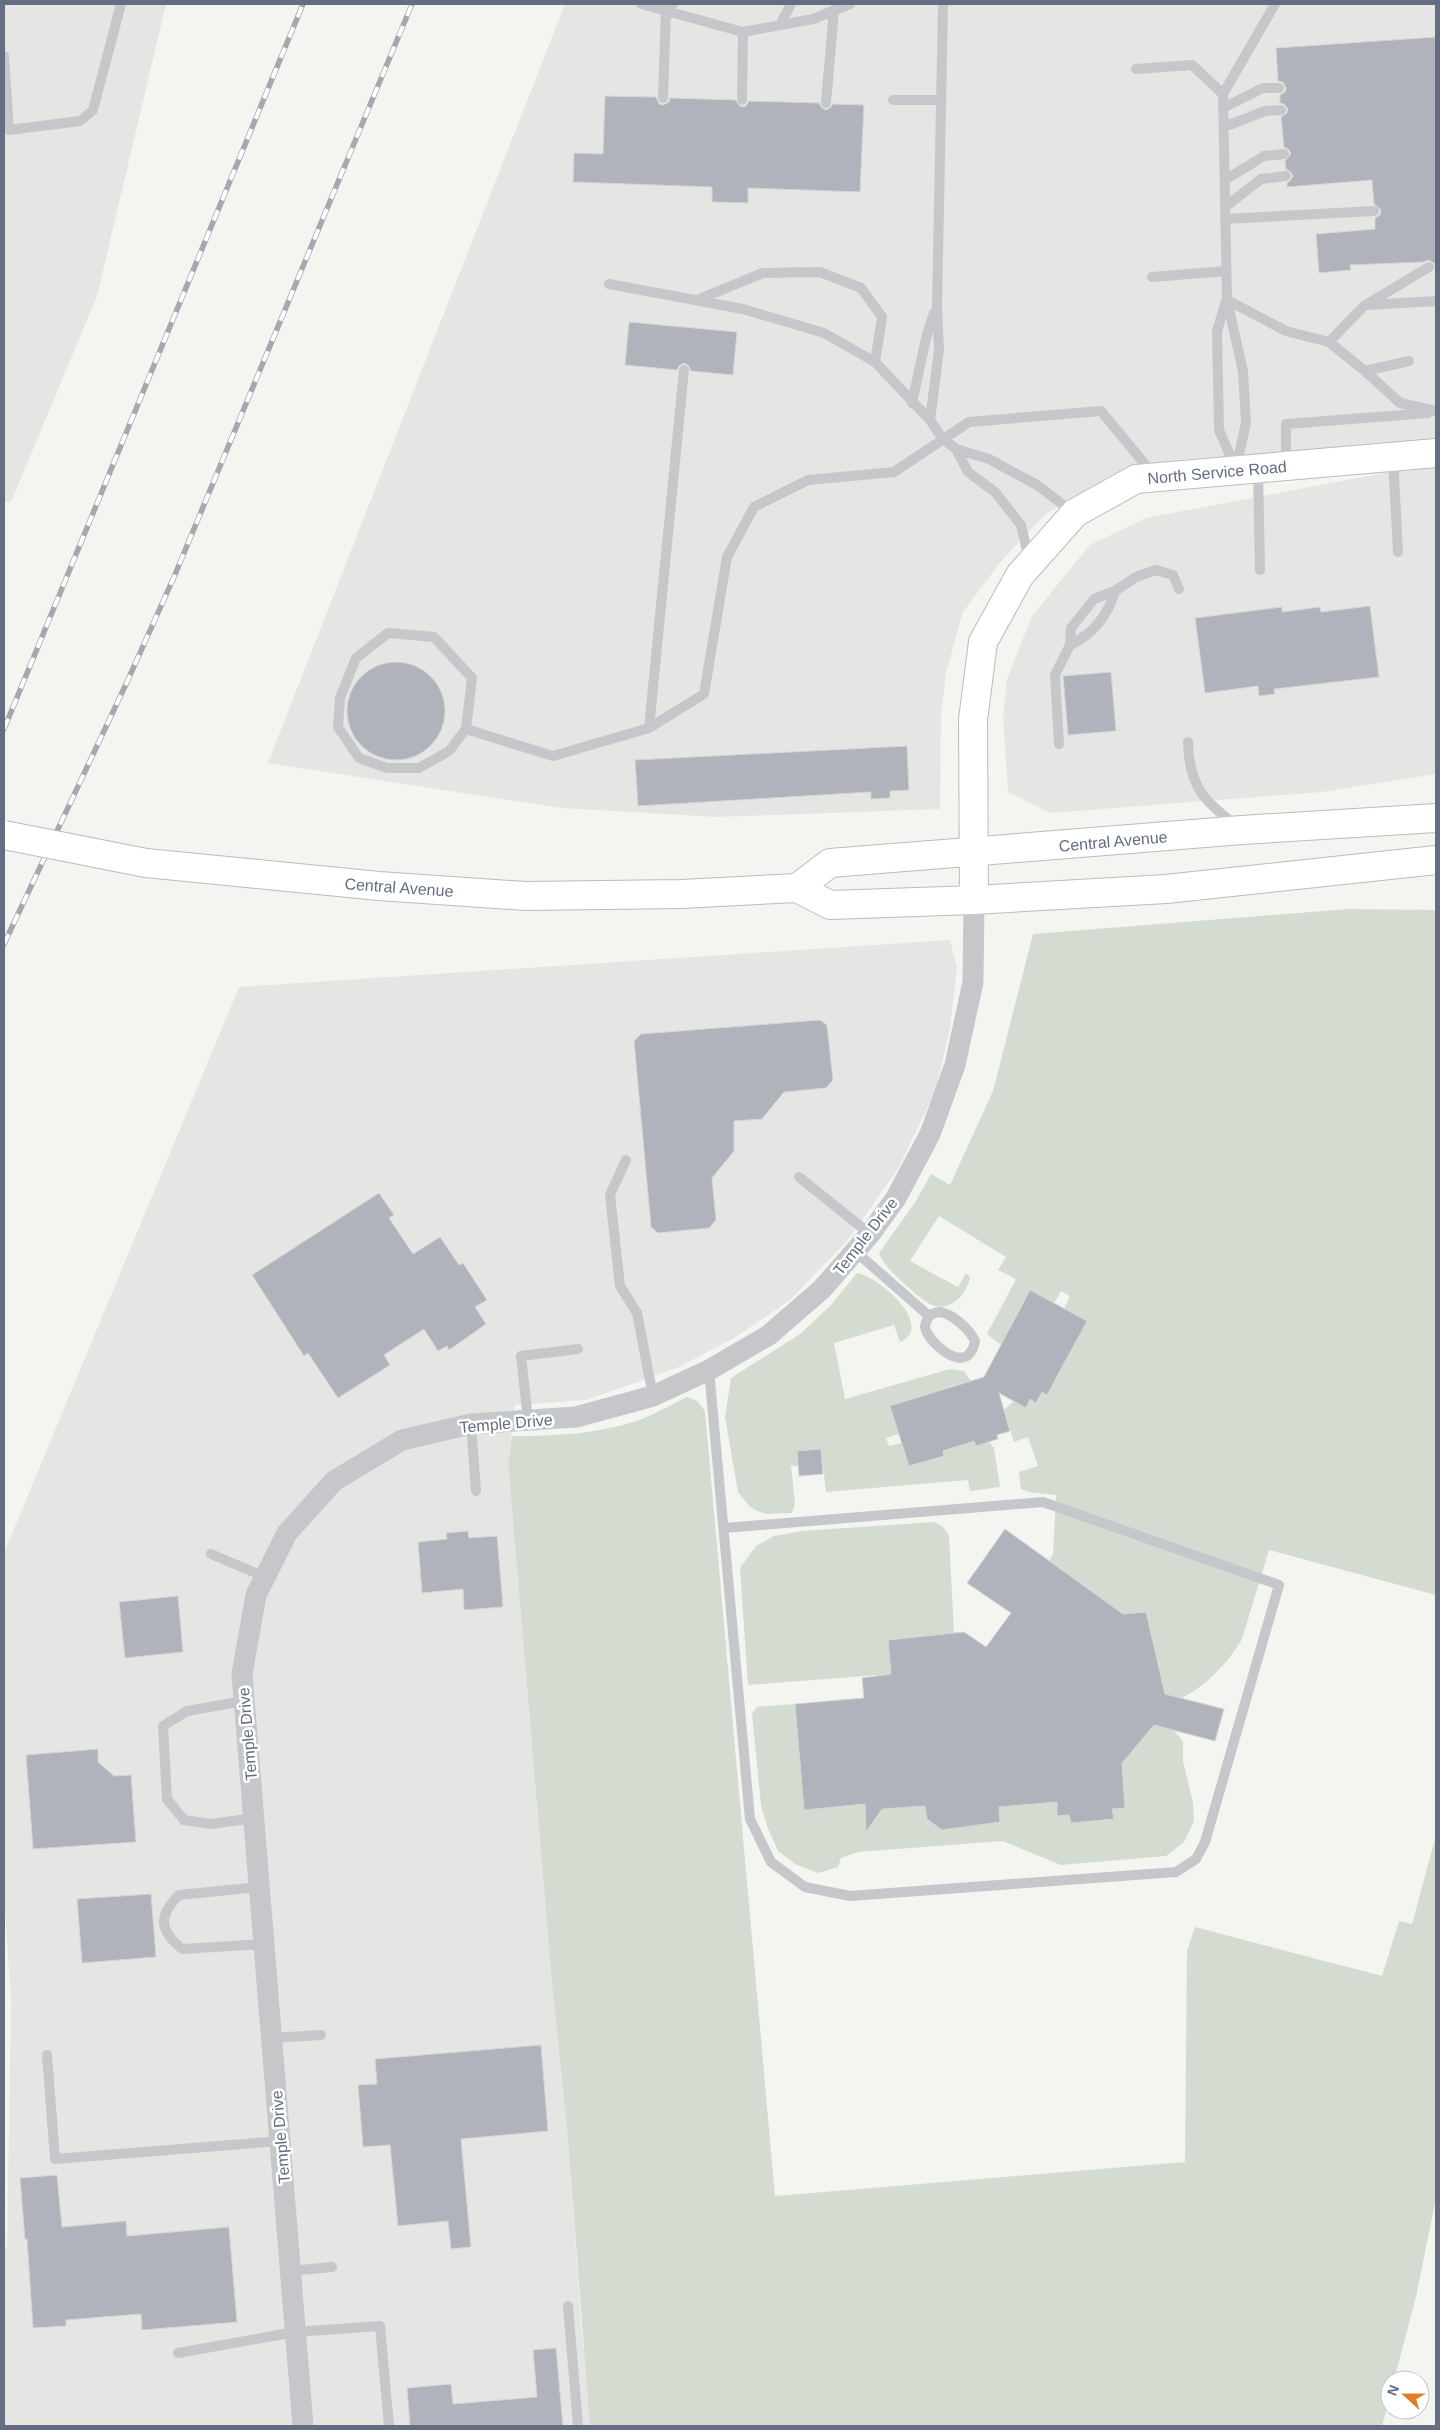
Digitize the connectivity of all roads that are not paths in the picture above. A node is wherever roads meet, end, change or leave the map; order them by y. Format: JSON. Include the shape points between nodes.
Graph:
{"nodes":[{"id":1,"x":121,"y":4,"type":"edge"},
{"id":2,"x":642,"y":4,"type":"edge"},
{"id":3,"x":790,"y":4,"type":"edge"},
{"id":4,"x":850,"y":4,"type":"edge"},
{"id":5,"x":943,"y":4,"type":"edge"},
{"id":6,"x":1275,"y":4,"type":"edge"},
{"id":7,"x":670,"y":7,"type":"edge"},
{"id":8,"x":834,"y":10,"type":"junction"},
{"id":9,"x":780,"y":25,"type":"junction"},
{"id":10,"x":743,"y":32,"type":"junction"},
{"id":11,"x":4,"y":56,"type":"edge"},
{"id":12,"x":1136,"y":69,"type":"dead end"},
{"id":13,"x":1279,"y":88,"type":"dead end"},
{"id":14,"x":1223,"y":94,"type":"junction"},
{"id":15,"x":663,"y":98,"type":"dead end"},
{"id":16,"x":742,"y":100,"type":"dead end"},
{"id":17,"x":893,"y":100,"type":"dead end"},
{"id":18,"x":941,"y":100,"type":"junction"},
{"id":19,"x":826,"y":103,"type":"dead end"},
{"id":20,"x":1223,"y":108,"type":"junction"},
{"id":21,"x":1281,"y":110,"type":"dead end"},
{"id":22,"x":1224,"y":127,"type":"junction"},
{"id":23,"x":6,"y":130,"type":"edge"},
{"id":24,"x":1284,"y":154,"type":"dead end"},
{"id":25,"x":1286,"y":176,"type":"dead end"},
{"id":26,"x":1225,"y":180,"type":"junction"},
{"id":27,"x":1225,"y":207,"type":"junction"},
{"id":28,"x":1374,"y":210,"type":"dead end"},
{"id":29,"x":1225,"y":219,"type":"junction"},
{"id":30,"x":1429,"y":267,"type":"dead end"},
{"id":31,"x":1226,"y":271,"type":"junction"},
{"id":32,"x":1152,"y":277,"type":"dead end"},
{"id":33,"x":609,"y":284,"type":"dead end"},
{"id":34,"x":697,"y":300,"type":"junction"},
{"id":35,"x":1227,"y":300,"type":"junction"},
{"id":36,"x":1436,"y":301,"type":"edge"},
{"id":37,"x":1364,"y":306,"type":"junction"},
{"id":38,"x":936,"y":308,"type":"junction"},
{"id":39,"x":1328,"y":342,"type":"junction"},
{"id":40,"x":1409,"y":361,"type":"dead end"},
{"id":41,"x":875,"y":362,"type":"junction"},
{"id":42,"x":684,"y":370,"type":"dead end"},
{"id":43,"x":1365,"y":370,"type":"junction"},
{"id":44,"x":912,"y":403,"type":"junction"},
{"id":45,"x":1436,"y":412,"type":"edge"},
{"id":46,"x":930,"y":420,"type":"junction"},
{"id":47,"x":942,"y":438,"type":"junction"},
{"id":48,"x":956,"y":449,"type":"junction"},
{"id":49,"x":1436,"y":453,"type":"edge"},
{"id":50,"x":1393,"y":456,"type":"junction"},
{"id":51,"x":1286,"y":465,"type":"junction"},
{"id":52,"x":1247,"y":468,"type":"junction"},
{"id":53,"x":1155,"y":477,"type":"junction"},
{"id":54,"x":1075,"y":513,"type":"junction"},
{"id":55,"x":1398,"y":552,"type":"dead end"},
{"id":56,"x":1030,"y":563,"type":"junction"},
{"id":57,"x":1260,"y":570,"type":"dead end"},
{"id":58,"x":1179,"y":589,"type":"dead end"},
{"id":59,"x":1116,"y":591,"type":"junction"},
{"id":60,"x":1070,"y":645,"type":"junction"},
{"id":61,"x":650,"y":728,"type":"junction"},
{"id":62,"x":466,"y":729,"type":"junction"},
{"id":63,"x":1188,"y":742,"type":"dead end"},
{"id":64,"x":1059,"y":744,"type":"dead end"},
{"id":65,"x":1436,"y":818,"type":"edge"},
{"id":66,"x":1242,"y":830,"type":"junction"},
{"id":67,"x":4,"y":835,"type":"edge"},
{"id":68,"x":972,"y":852,"type":"junction"},
{"id":69,"x":1436,"y":860,"type":"edge"},
{"id":70,"x":797,"y":888,"type":"junction"},
{"id":71,"x":974,"y":900,"type":"junction"},
{"id":72,"x":626,"y":1160,"type":"dead end"},
{"id":73,"x":799,"y":1176,"type":"dead end"},
{"id":74,"x":870,"y":1234,"type":"junction"},
{"id":75,"x":855,"y":1252,"type":"junction"},
{"id":76,"x":928,"y":1316,"type":"junction"},
{"id":77,"x":578,"y":1349,"type":"dead end"},
{"id":78,"x":709,"y":1370,"type":"junction"},
{"id":79,"x":653,"y":1396,"type":"junction"},
{"id":80,"x":528,"y":1419,"type":"junction"},
{"id":81,"x":471,"y":1424,"type":"junction"},
{"id":82,"x":476,"y":1491,"type":"dead end"},
{"id":83,"x":724,"y":1528,"type":"junction"},
{"id":84,"x":212,"y":1554,"type":"dead end"},
{"id":85,"x":265,"y":1576,"type":"junction"},
{"id":86,"x":244,"y":1701,"type":"junction"},
{"id":87,"x":254,"y":1818,"type":"junction"},
{"id":88,"x":259,"y":1887,"type":"junction"},
{"id":89,"x":264,"y":1944,"type":"junction"},
{"id":90,"x":321,"y":2035,"type":"dead end"},
{"id":91,"x":272,"y":2038,"type":"junction"},
{"id":92,"x":47,"y":2054,"type":"dead end"},
{"id":93,"x":280,"y":2141,"type":"junction"},
{"id":94,"x":332,"y":2267,"type":"dead end"},
{"id":95,"x":290,"y":2271,"type":"junction"},
{"id":96,"x":568,"y":2306,"type":"dead end"},
{"id":97,"x":295,"y":2332,"type":"junction"},
{"id":98,"x":178,"y":2353,"type":"dead end"},
{"id":99,"x":303,"y":2426,"type":"edge"},
{"id":100,"x":388,"y":2426,"type":"edge"},
{"id":101,"x":578,"y":2426,"type":"edge"}],
"edges":[{"from":1,"to":23,"type":"lane","via":[[93,110],[80,122]]},
{"from":2,"to":7,"type":"lane"},
{"from":3,"to":9,"type":"lane"},
{"from":4,"to":8,"type":"lane"},
{"from":5,"to":18,"type":"lane"},
{"from":6,"to":14,"type":"lane"},
{"from":7,"to":10,"type":"lane"},
{"from":7,"to":15,"type":"lane"},
{"from":8,"to":9,"type":"lane","via":[[813,19]]},
{"from":8,"to":19,"type":"lane"},
{"from":9,"to":10,"type":"lane"},
{"from":10,"to":16,"type":"lane"},
{"from":11,"to":23,"type":"lane"},
{"from":12,"to":14,"type":"lane","via":[[1192,65]]},
{"from":13,"to":20,"type":"lane","via":[[1263,88]]},
{"from":14,"to":20,"type":"lane"},
{"from":17,"to":18,"type":"lane"},
{"from":18,"to":38,"type":"lane"},
{"from":20,"to":22,"type":"lane"},
{"from":21,"to":22,"type":"lane","via":[[1265,111]]},
{"from":22,"to":26,"type":"lane"},
{"from":24,"to":26,"type":"lane","via":[[1264,156]]},
{"from":25,"to":27,"type":"lane","via":[[1261,179]]},
{"from":26,"to":27,"type":"lane"},
{"from":27,"to":29,"type":"lane"},
{"from":28,"to":29,"type":"lane"},
{"from":29,"to":31,"type":"lane"},
{"from":30,"to":37,"type":"lane"},
{"from":31,"to":32,"type":"lane"},
{"from":31,"to":35,"type":"lane"},
{"from":33,"to":34,"type":"lane"},
{"from":34,"to":41,"type":"lane","via":[[743,309],[824,333]]},
{"from":34,"to":41,"type":"lane","via":[[763,273],[820,272],[861,288],[882,317]]},
{"from":35,"to":39,"type":"lane","via":[[1286,330]]},
{"from":35,"to":52,"type":"lane","via":[[1243,371]]},
{"from":35,"to":52,"type":"lane","via":[[1217,331],[1219,430]]},
{"from":36,"to":37,"type":"lane"},
{"from":37,"to":39,"type":"lane"},
{"from":38,"to":44,"type":"lane"},
{"from":38,"to":46,"type":"lane","via":[[939,350]]},
{"from":39,"to":43,"type":"lane"},
{"from":40,"to":43,"type":"lane"},
{"from":41,"to":44,"type":"lane"},
{"from":42,"to":61,"type":"lane"},
{"from":43,"to":45,"type":"lane","via":[[1400,403]]},
{"from":44,"to":46,"type":"lane"},
{"from":45,"to":51,"type":"lane","via":[[1286,424]]},
{"from":46,"to":47,"type":"lane"},
{"from":47,"to":48,"type":"lane"},
{"from":47,"to":53,"type":"lane","via":[[968,422],[1102,410]]},
{"from":47,"to":61,"type":"lane","via":[[894,472],[808,480],[754,507],[727,557],[704,694]]},
{"from":48,"to":54,"type":"lane","via":[[989,459],[1037,485]]},
{"from":48,"to":56,"type":"lane","via":[[968,472],[995,492],[1021,525]]},
{"from":49,"to":50,"type":"street","name":"North Service Road"},
{"from":50,"to":51,"type":"street","name":"North Service Road"},
{"from":50,"to":55,"type":"lane"},
{"from":51,"to":52,"type":"street","name":"North Service Road"},
{"from":52,"to":53,"type":"street","name":"North Service Road"},
{"from":52,"to":57,"type":"lane"},
{"from":53,"to":54,"type":"street","name":"North Service Road","via":[[1136,479]]},
{"from":54,"to":56,"type":"street","name":"North Service Road"},
{"from":56,"to":68,"type":"street","name":"North Service Road","via":[[983,642],[973,720]]},
{"from":58,"to":59,"type":"lane","via":[[1172,575],[1156,570],[1136,577]]},
{"from":59,"to":60,"type":"lane","via":[[1110,608],[1086,637]]},
{"from":59,"to":60,"type":"lane","via":[[1094,599],[1071,628]]},
{"from":60,"to":64,"type":"lane","via":[[1055,675]]},
{"from":61,"to":62,"type":"lane","via":[[553,756]]},
{"from":62,"to":62,"type":"lane","via":[[472,678],[434,637],[388,633],[356,658],[340,698],[338,727],[359,758],[387,768],[419,768],[449,751]]},
{"from":63,"to":66,"type":"lane","via":[[1188,759],[1199,792]]},
{"from":65,"to":66,"type":"street","name":"Central Avenue"},
{"from":66,"to":68,"type":"street","name":"Central Avenue"},
{"from":67,"to":70,"type":"street","name":"Central Avenue","bridge":true,"via":[[146,863],[378,886],[526,896],[681,894]]},
{"from":68,"to":70,"type":"street","name":"Central Avenue","via":[[830,863]]},
{"from":68,"to":71,"type":"street","name":"Temple Drive"},
{"from":69,"to":71,"type":"street","via":[[1166,889]]},
{"from":70,"to":71,"type":"street","via":[[830,905]]},
{"from":71,"to":74,"type":"street","name":"Temple Drive","via":[[973,982],[956,1065],[930,1134],[896,1198]]},
{"from":72,"to":79,"type":"lane","via":[[610,1195],[620,1286],[637,1313]]},
{"from":73,"to":74,"type":"lane"},
{"from":74,"to":75,"type":"street","name":"Temple Drive"},
{"from":75,"to":76,"type":"lane"},
{"from":75,"to":78,"type":"street","name":"Temple Drive","via":[[822,1289],[769,1335]]},
{"from":76,"to":76,"type":"lane","via":[[938,1312],[947,1314],[971,1332],[976,1341],[973,1351],[966,1358],[956,1358],[947,1353],[928,1334],[925,1325]]},
{"from":77,"to":80,"type":"lane","via":[[521,1356]]},
{"from":78,"to":79,"type":"street","name":"Temple Drive"},
{"from":78,"to":83,"type":"lane"},
{"from":79,"to":80,"type":"street","name":"Temple Drive","via":[[576,1417]]},
{"from":80,"to":81,"type":"street","name":"Temple Drive"},
{"from":81,"to":82,"type":"lane"},
{"from":81,"to":85,"type":"street","name":"Temple Drive","via":[[402,1440],[334,1481],[286,1533]]},
{"from":83,"to":83,"type":"lane","via":[[750,1819],[771,1862],[805,1887],[850,1896],[1176,1872],[1196,1859],[1205,1842],[1279,1585],[1043,1502]]},
{"from":84,"to":85,"type":"lane"},
{"from":85,"to":86,"type":"street","name":"Temple Drive","via":[[256,1595],[242,1674]]},
{"from":86,"to":87,"type":"street","name":"Temple Drive"},
{"from":86,"to":87,"type":"lane","via":[[187,1711],[163,1726],[167,1799],[184,1820],[211,1824]]},
{"from":87,"to":88,"type":"street","name":"Temple Drive"},
{"from":88,"to":89,"type":"street","name":"Temple Drive"},
{"from":88,"to":89,"type":"lane","via":[[179,1894],[167,1907],[164,1924],[170,1939],[182,1949]]},
{"from":89,"to":91,"type":"street","name":"Temple Drive"},
{"from":90,"to":91,"type":"lane"},
{"from":91,"to":93,"type":"street","name":"Temple Drive"},
{"from":92,"to":93,"type":"lane","via":[[54,2159]]},
{"from":93,"to":95,"type":"street","name":"Temple Drive"},
{"from":94,"to":95,"type":"lane"},
{"from":95,"to":97,"type":"street","name":"Temple Drive"},
{"from":96,"to":101,"type":"lane"},
{"from":97,"to":98,"type":"lane"},
{"from":97,"to":99,"type":"street","name":"Temple Drive"},
{"from":97,"to":100,"type":"lane","via":[[380,2326]]}]}
